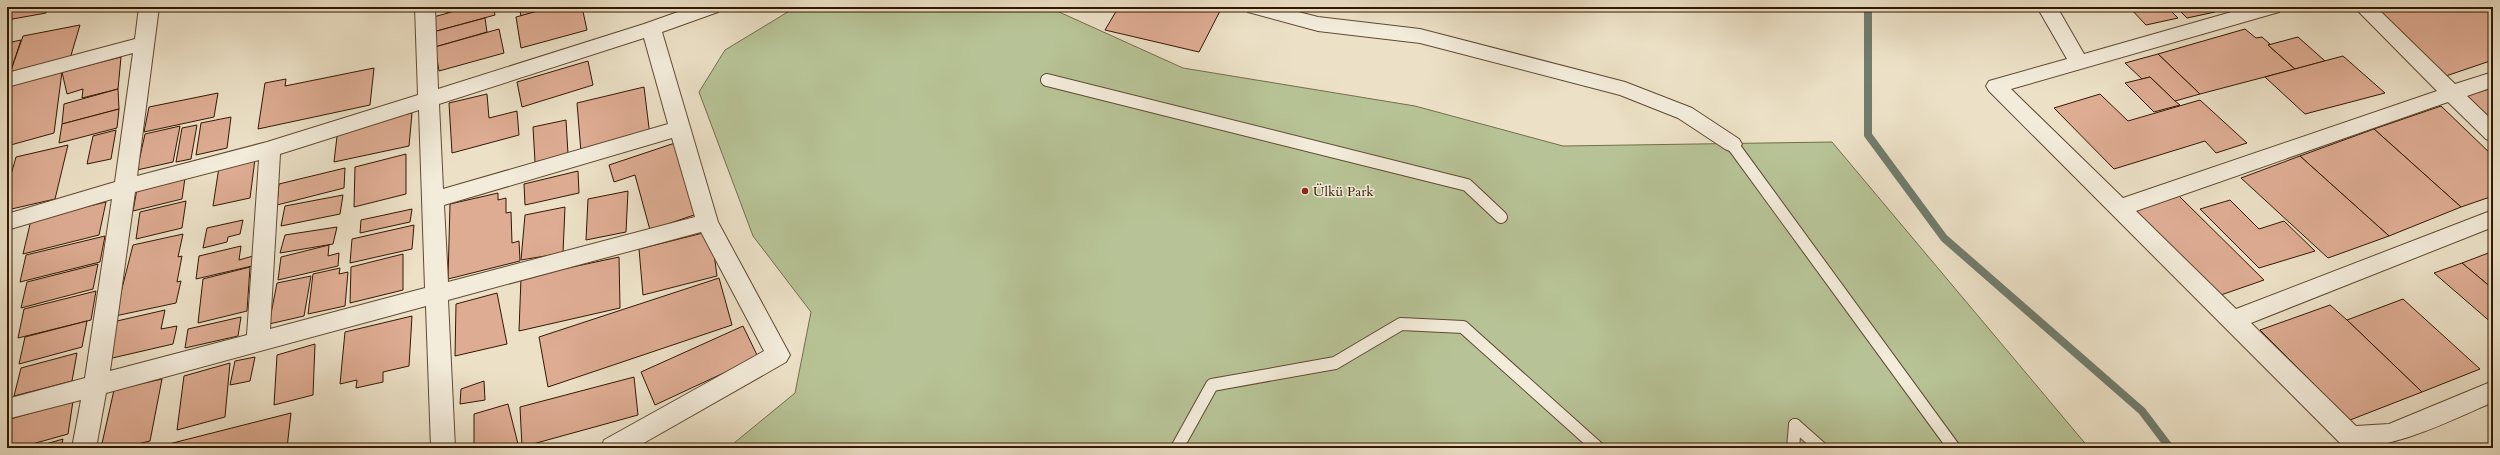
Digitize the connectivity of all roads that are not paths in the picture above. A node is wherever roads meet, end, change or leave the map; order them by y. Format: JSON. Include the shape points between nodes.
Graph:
{"nodes":[{"id":1,"x":149,"y":7,"type":"edge"},
{"id":2,"x":426,"y":7,"type":"edge"},
{"id":3,"x":711,"y":7,"type":"edge"},
{"id":4,"x":1255,"y":7,"type":"edge"},
{"id":5,"x":2047,"y":7,"type":"edge"},
{"id":6,"x":2272,"y":7,"type":"edge"},
{"id":7,"x":2364,"y":7,"type":"edge"},
{"id":8,"x":2234,"y":12,"type":"edge"},
{"id":9,"x":651,"y":29,"type":"junction"},
{"id":10,"x":144,"y":43,"type":"junction"},
{"id":11,"x":2079,"y":62,"type":"junction"},
{"id":12,"x":2493,"y":79,"type":"edge"},
{"id":13,"x":7,"y":80,"type":"edge"},
{"id":14,"x":1047,"y":80,"type":"dead end"},
{"id":15,"x":2450,"y":92,"type":"junction"},
{"id":16,"x":430,"y":99,"type":"junction"},
{"id":17,"x":678,"y":129,"type":"junction"},
{"id":18,"x":2493,"y":134,"type":"edge"},
{"id":19,"x":1732,"y":144,"type":"joint"},
{"id":20,"x":270,"y":149,"type":"junction"},
{"id":21,"x":124,"y":187,"type":"junction"},
{"id":22,"x":434,"y":200,"type":"junction"},
{"id":23,"x":2119,"y":208,"type":"junction"},
{"id":24,"x":1500,"y":217,"type":"dead end"},
{"id":25,"x":2493,"y":218,"type":"edge"},
{"id":26,"x":7,"y":222,"type":"edge"},
{"id":27,"x":707,"y":222,"type":"junction"},
{"id":28,"x":437,"y":293,"type":"junction"},
{"id":29,"x":2233,"y":320,"type":"junction"},
{"id":30,"x":258,"y":340,"type":"junction"},
{"id":31,"x":95,"y":384,"type":"junction"},
{"id":32,"x":2493,"y":391,"type":"edge"},
{"id":33,"x":7,"y":409,"type":"edge"},
{"id":34,"x":84,"y":448,"type":"edge"},
{"id":35,"x":443,"y":448,"type":"edge"},
{"id":36,"x":613,"y":448,"type":"edge"},
{"id":37,"x":1177,"y":448,"type":"edge"},
{"id":38,"x":1598,"y":448,"type":"edge"},
{"id":39,"x":1794,"y":448,"type":"edge"},
{"id":40,"x":1821,"y":448,"type":"edge"},
{"id":41,"x":1954,"y":448,"type":"edge"}],
"edges":[{"from":1,"to":10,"type":"street"},
{"from":2,"to":16,"type":"street"},
{"from":3,"to":9,"type":"street"},
{"from":4,"to":19,"type":"street","via":[[1318,24],[1420,36],[1624,89],[1685,113]]},
{"from":5,"to":11,"type":"street"},
{"from":6,"to":8,"type":"street"},
{"from":7,"to":15,"type":"street"},
{"from":8,"to":11,"type":"street"},
{"from":9,"to":16,"type":"street"},
{"from":9,"to":17,"type":"street"},
{"from":10,"to":13,"type":"street"},
{"from":10,"to":21,"type":"street"},
{"from":11,"to":23,"type":"street","via":[[1996,86]]},
{"from":12,"to":15,"type":"street"},
{"from":14,"to":24,"type":"lane","via":[[1467,185]]},
{"from":15,"to":18,"type":"street"},
{"from":15,"to":23,"type":"street"},
{"from":16,"to":20,"type":"street"},
{"from":16,"to":22,"type":"street"},
{"from":17,"to":22,"type":"street"},
{"from":17,"to":27,"type":"street"},
{"from":19,"to":41,"type":"lane"},
{"from":20,"to":21,"type":"street"},
{"from":20,"to":30,"type":"street"},
{"from":21,"to":26,"type":"street"},
{"from":21,"to":31,"type":"street","via":[[106,325]]},
{"from":22,"to":28,"type":"street"},
{"from":23,"to":29,"type":"street"},
{"from":25,"to":29,"type":"street"},
{"from":27,"to":28,"type":"street"},
{"from":27,"to":36,"type":"street","via":[[778,355]]},
{"from":28,"to":30,"type":"street"},
{"from":28,"to":35,"type":"street"},
{"from":29,"to":32,"type":"street","via":[[2351,437],[2391,435]]},
{"from":30,"to":31,"type":"street"},
{"from":31,"to":33,"type":"street"},
{"from":31,"to":34,"type":"street"},
{"from":37,"to":38,"type":"lane","via":[[1212,385],[1335,363],[1402,324],[1463,328]]},
{"from":39,"to":40,"type":"lane","via":[[1795,425]]}]}
